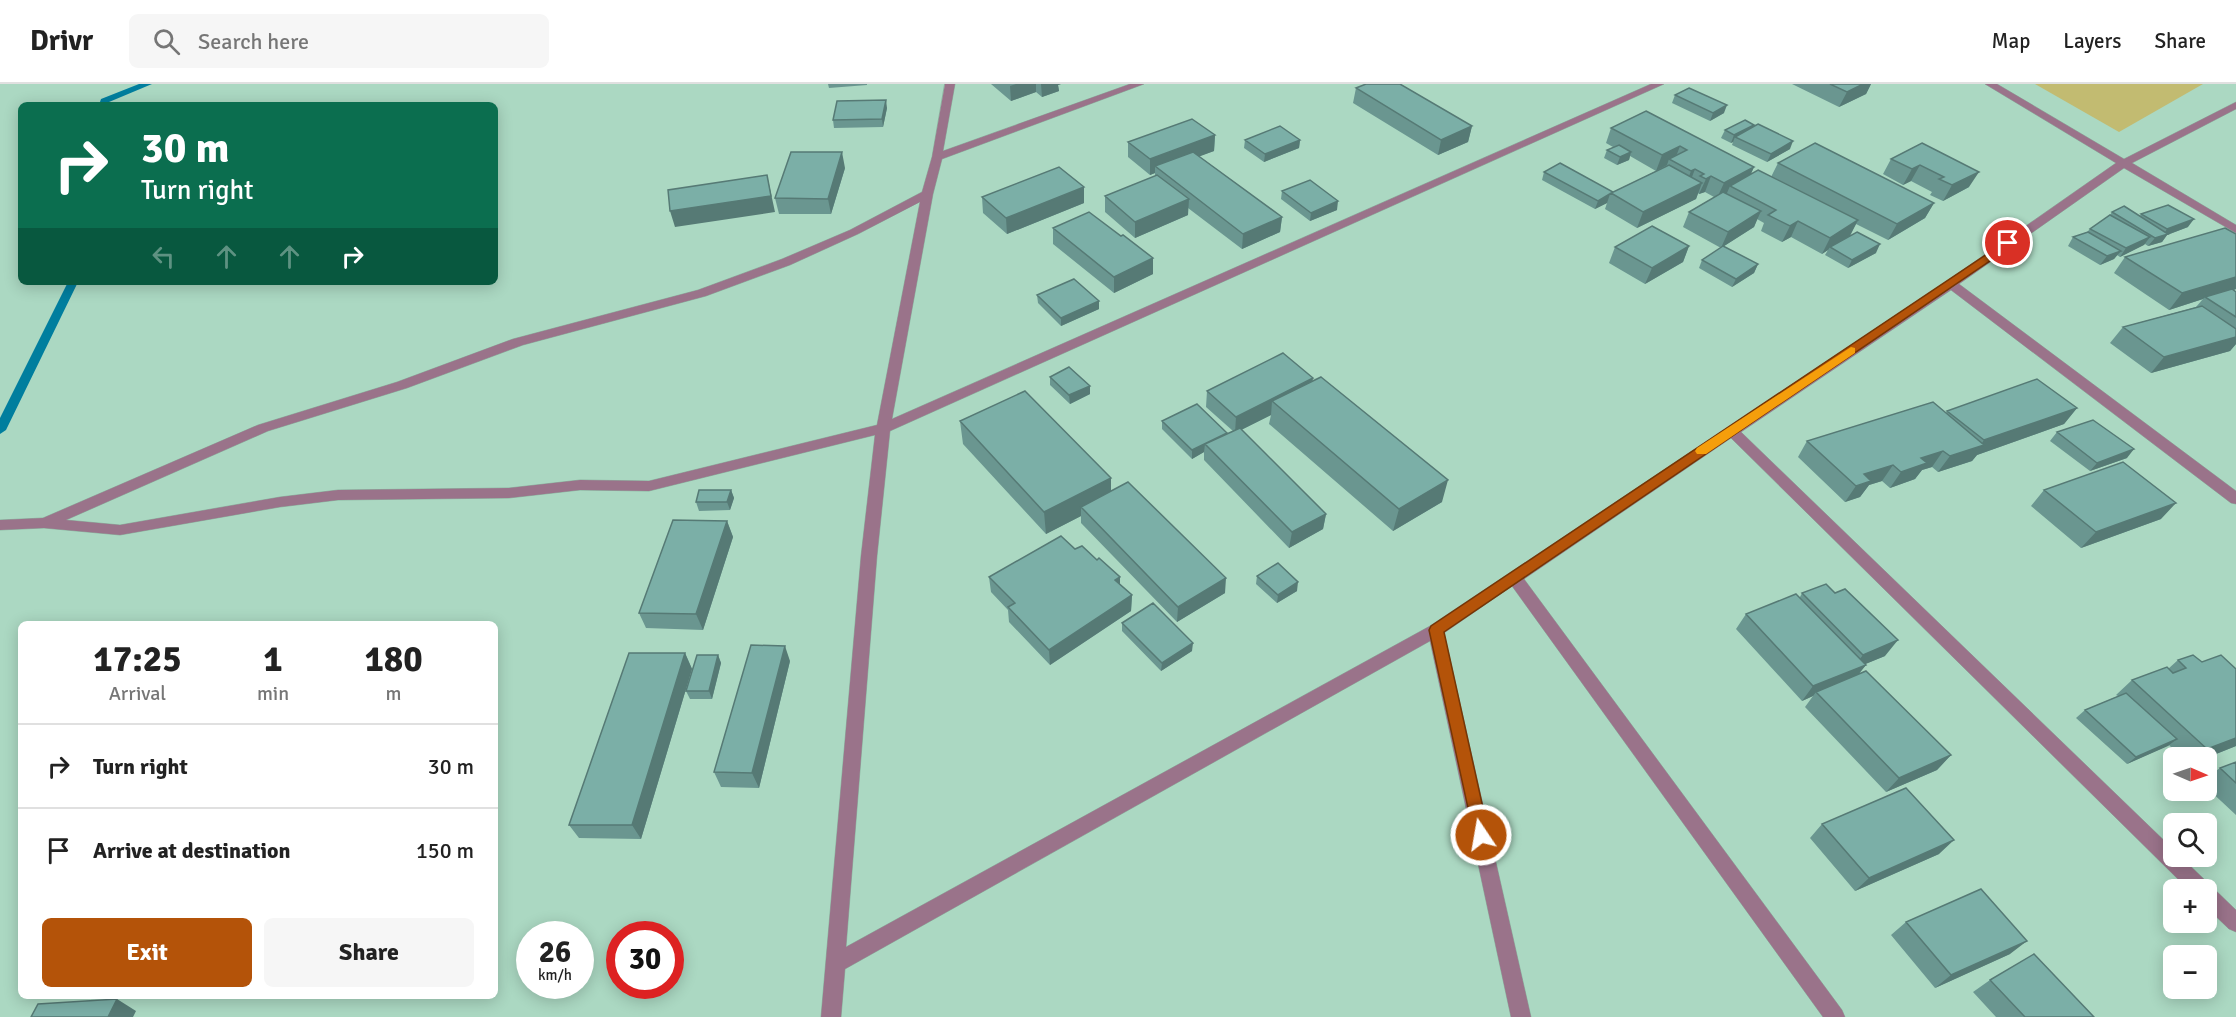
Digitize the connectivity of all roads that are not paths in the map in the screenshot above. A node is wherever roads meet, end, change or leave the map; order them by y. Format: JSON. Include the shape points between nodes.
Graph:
{"nodes":[{"id":1,"x":950,"y":84,"type":"edge"},
{"id":2,"x":1139,"y":84,"type":"edge"},
{"id":3,"x":1659,"y":84,"type":"edge"},
{"id":4,"x":1990,"y":84,"type":"edge"},
{"id":5,"x":2236,"y":105,"type":"edge"},
{"id":6,"x":937,"y":157,"type":"junction"},
{"id":7,"x":2124,"y":163,"type":"junction"},
{"id":8,"x":927,"y":194,"type":"junction"},
{"id":9,"x":2236,"y":230,"type":"edge"},
{"id":10,"x":1951,"y":284,"type":"junction"},
{"id":11,"x":883,"y":428,"type":"junction"},
{"id":12,"x":1732,"y":431,"type":"junction"},
{"id":13,"x":2236,"y":499,"type":"edge"},
{"id":14,"x":44,"y":523,"type":"junction"},
{"id":15,"x":0,"y":525,"type":"edge"},
{"id":16,"x":1514,"y":578,"type":"junction"},
{"id":17,"x":1436,"y":630,"type":"junction"},
{"id":18,"x":2191,"y":879,"type":"edge"},
{"id":19,"x":2217,"y":905,"type":"edge"},
{"id":20,"x":2236,"y":923,"type":"edge"},
{"id":21,"x":837,"y":963,"type":"junction"},
{"id":22,"x":831,"y":1017,"type":"edge"},
{"id":23,"x":1521,"y":1017,"type":"edge"},
{"id":24,"x":1835,"y":1017,"type":"edge"}],
"edges":[{"from":1,"to":6,"type":"street"},
{"from":2,"to":6,"type":"street"},
{"from":3,"to":11,"type":"street"},
{"from":4,"to":7,"type":"street"},
{"from":5,"to":7,"type":"street"},
{"from":6,"to":8,"type":"street"},
{"from":7,"to":9,"type":"street"},
{"from":7,"to":10,"type":"street"},
{"from":8,"to":11,"type":"street"},
{"from":8,"to":14,"type":"street","via":[[786,262],[702,293],[518,342],[402,385],[263,428]]},
{"from":10,"to":12,"type":"street"},
{"from":10,"to":13,"type":"street"},
{"from":11,"to":14,"type":"street","via":[[649,486],[338,495],[120,530]]},
{"from":11,"to":21,"type":"street"},
{"from":12,"to":16,"type":"street"},
{"from":12,"to":18,"type":"street"},
{"from":14,"to":15,"type":"street"},
{"from":16,"to":17,"type":"street"},
{"from":16,"to":24,"type":"street"},
{"from":17,"to":21,"type":"street"},
{"from":17,"to":23,"type":"street"},
{"from":19,"to":20,"type":"street"},
{"from":21,"to":22,"type":"street"}]}
